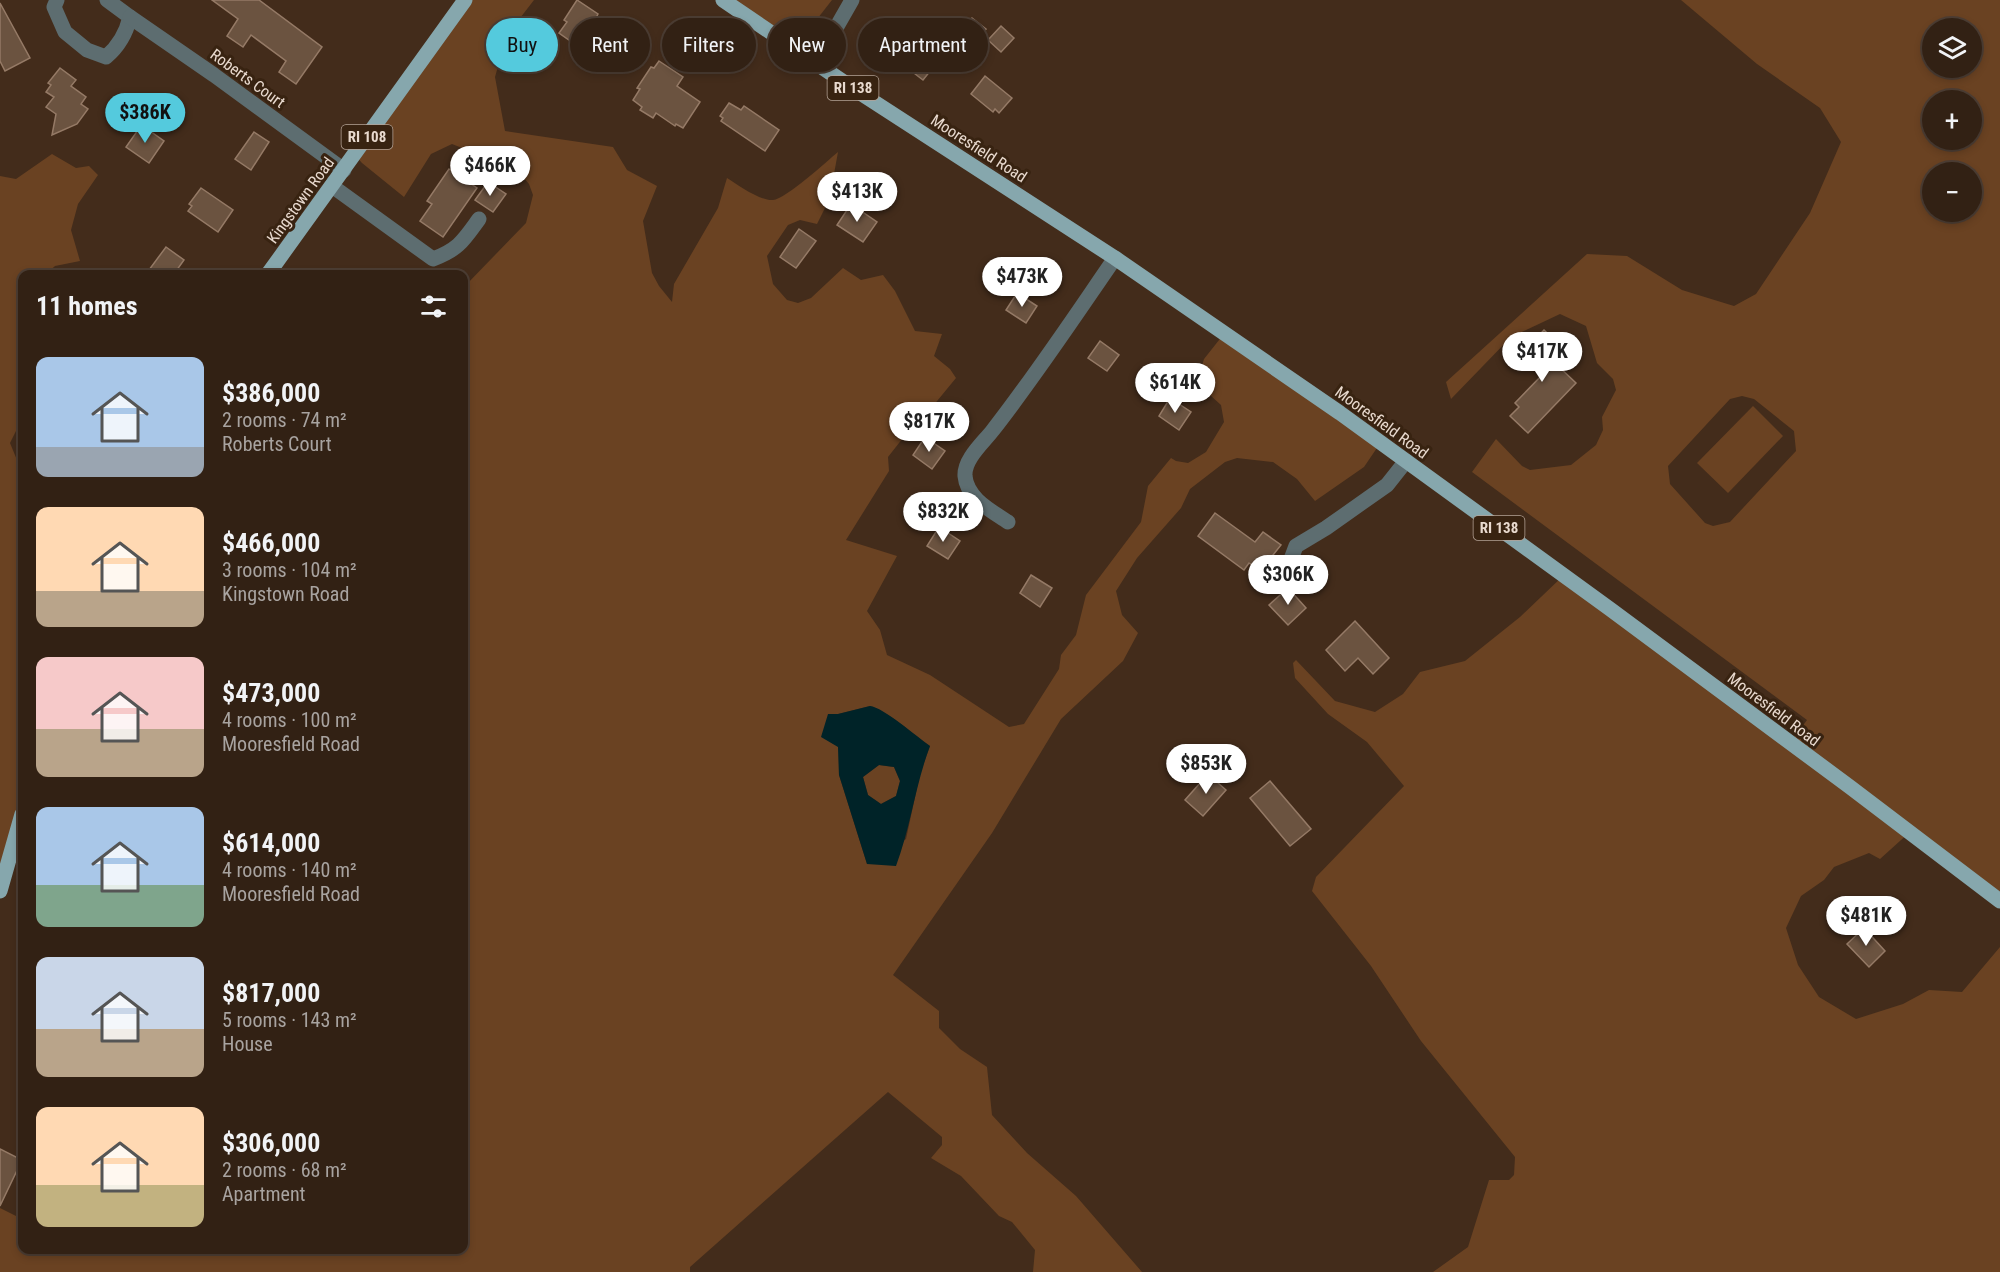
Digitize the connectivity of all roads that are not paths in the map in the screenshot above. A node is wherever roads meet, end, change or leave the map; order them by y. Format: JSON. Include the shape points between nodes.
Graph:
{"nodes":[{"id":1,"x":57,"y":0,"type":"edge"},
{"id":2,"x":107,"y":0,"type":"edge"},
{"id":3,"x":465,"y":0,"type":"edge"},
{"id":4,"x":723,"y":0,"type":"edge"},
{"id":5,"x":852,"y":0,"type":"edge"},
{"id":6,"x":130,"y":17,"type":"junction"},
{"id":7,"x":842,"y":18,"type":"edge"},
{"id":8,"x":768,"y":30,"type":"edge"},
{"id":9,"x":830,"y":72,"type":"edge"},
{"id":10,"x":344,"y":170,"type":"junction"},
{"id":11,"x":332,"y":186,"type":"junction"},
{"id":12,"x":479,"y":219,"type":"dead end"},
{"id":13,"x":1115,"y":258,"type":"junction"},
{"id":14,"x":271,"y":270,"type":"edge"},
{"id":15,"x":1406,"y":461,"type":"junction"},
{"id":16,"x":1008,"y":522,"type":"dead end"},
{"id":17,"x":1290,"y":562,"type":"dead end"},
{"id":18,"x":18,"y":828,"type":"edge"},
{"id":19,"x":0,"y":891,"type":"edge"},
{"id":20,"x":2000,"y":901,"type":"edge"}],
"edges":[{"from":1,"to":6,"type":"street","via":[[54,7],[65,32],[87,50],[106,57],[117,47]]},
{"from":2,"to":6,"type":"street","name":"Roberts Court"},
{"from":3,"to":10,"type":"main road","name":"Kingstown Road","number":"RI 108"},
{"from":4,"to":8,"type":"main road","name":"Mooresfield Road","number":"RI 138"},
{"from":5,"to":7,"type":"street"},
{"from":6,"to":10,"type":"street","name":"Roberts Court"},
{"from":9,"to":13,"type":"main road","name":"Mooresfield Road","number":"RI 138"},
{"from":10,"to":11,"type":"main road","name":"Kingstown Road","number":"RI 108"},
{"from":11,"to":12,"type":"street","via":[[433,259],[451,252]]},
{"from":11,"to":14,"type":"main road","name":"Kingstown Road","number":"RI 108"},
{"from":13,"to":15,"type":"main road","name":"Mooresfield Road","number":"RI 138"},
{"from":13,"to":16,"type":"street","via":[[969,460],[965,475],[968,486],[978,501]]},
{"from":15,"to":17,"type":"street","via":[[1387,485],[1296,546]]},
{"from":15,"to":20,"type":"main road","name":"Mooresfield Road","number":"RI 138"},
{"from":18,"to":19,"type":"main road"}]}
